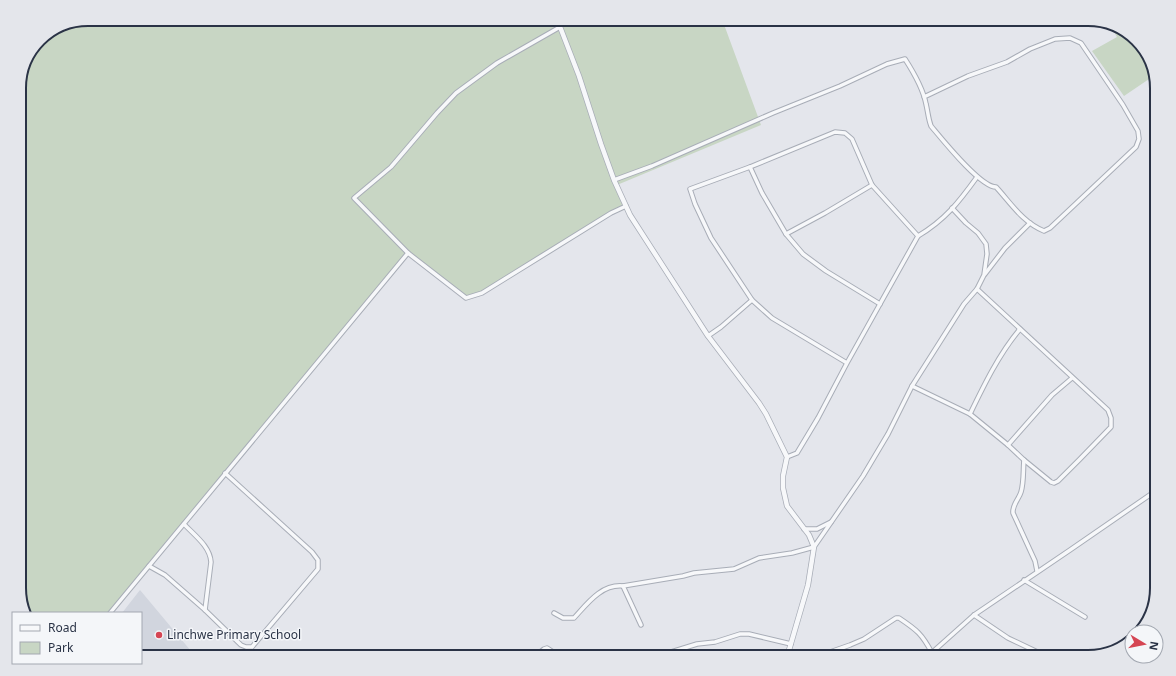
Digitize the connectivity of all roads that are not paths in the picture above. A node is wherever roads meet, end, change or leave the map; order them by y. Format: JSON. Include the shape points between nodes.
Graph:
{"nodes":[{"id":1,"x":560,"y":28,"type":"joint"},
{"id":2,"x":924,"y":97,"type":"junction"},
{"id":3,"x":750,"y":167,"type":"junction"},
{"id":4,"x":977,"y":177,"type":"junction"},
{"id":5,"x":614,"y":180,"type":"junction"},
{"id":6,"x":872,"y":185,"type":"junction"},
{"id":7,"x":626,"y":206,"type":"junction"},
{"id":8,"x":952,"y":208,"type":"junction"},
{"id":9,"x":1030,"y":223,"type":"junction"},
{"id":10,"x":786,"y":234,"type":"junction"},
{"id":11,"x":918,"y":236,"type":"junction"},
{"id":12,"x":408,"y":253,"type":"junction"},
{"id":13,"x":984,"y":275,"type":"junction"},
{"id":14,"x":976,"y":289,"type":"junction"},
{"id":15,"x":752,"y":300,"type":"junction"},
{"id":16,"x":880,"y":304,"type":"junction"},
{"id":17,"x":1020,"y":329,"type":"junction"},
{"id":18,"x":708,"y":336,"type":"junction"},
{"id":19,"x":847,"y":363,"type":"junction"},
{"id":20,"x":1072,"y":378,"type":"junction"},
{"id":21,"x":912,"y":386,"type":"junction"},
{"id":22,"x":970,"y":414,"type":"junction"},
{"id":23,"x":1008,"y":445,"type":"junction"},
{"id":24,"x":787,"y":457,"type":"junction"},
{"id":25,"x":1024,"y":460,"type":"junction"},
{"id":26,"x":225,"y":473,"type":"junction"},
{"id":27,"x":1150,"y":495,"type":"edge"},
{"id":28,"x":832,"y":522,"type":"junction"},
{"id":29,"x":184,"y":524,"type":"junction"},
{"id":30,"x":804,"y":529,"type":"junction"},
{"id":31,"x":814,"y":547,"type":"junction"},
{"id":32,"x":149,"y":566,"type":"junction"},
{"id":33,"x":1037,"y":571,"type":"junction"},
{"id":34,"x":1024,"y":580,"type":"junction"},
{"id":35,"x":622,"y":586,"type":"junction"},
{"id":36,"x":205,"y":610,"type":"junction"},
{"id":37,"x":111,"y":612,"type":"edge"},
{"id":38,"x":554,"y":613,"type":"dead end"},
{"id":39,"x":974,"y":614,"type":"junction"},
{"id":40,"x":1085,"y":617,"type":"dead end"},
{"id":41,"x":641,"y":625,"type":"dead end"},
{"id":42,"x":791,"y":644,"type":"junction"},
{"id":43,"x":677,"y":650,"type":"edge"},
{"id":44,"x":789,"y":650,"type":"edge"},
{"id":45,"x":838,"y":650,"type":"edge"},
{"id":46,"x":930,"y":650,"type":"edge"},
{"id":47,"x":935,"y":650,"type":"edge"},
{"id":48,"x":1033,"y":650,"type":"edge"}],
"edges":[{"from":1,"to":5,"type":"street","via":[[580,76]]},
{"from":1,"to":12,"type":"street","via":[[497,64],[456,93],[391,167],[354,198]]},
{"from":2,"to":4,"type":"street","via":[[931,126]]},
{"from":2,"to":5,"type":"street","via":[[912,68],[905,59],[900,60]]},
{"from":2,"to":9,"type":"street","via":[[968,76],[1008,62],[1030,49],[1055,39],[1070,38],[1081,43],[1127,111],[1138,131],[1139,139],[1136,147],[1050,228],[1044,231]]},
{"from":3,"to":6,"type":"street","via":[[835,132],[845,133],[852,139]]},
{"from":3,"to":10,"type":"street"},
{"from":3,"to":15,"type":"street","via":[[690,189],[711,238]]},
{"from":4,"to":8,"type":"street"},
{"from":4,"to":9,"type":"street","via":[[991,187],[996,187]]},
{"from":5,"to":7,"type":"street"},
{"from":6,"to":10,"type":"street"},
{"from":6,"to":11,"type":"street"},
{"from":7,"to":12,"type":"street","via":[[610,213],[482,294],[471,298],[466,298]]},
{"from":7,"to":18,"type":"street"},
{"from":8,"to":11,"type":"street","via":[[938,224]]},
{"from":8,"to":13,"type":"street","via":[[986,244]]},
{"from":9,"to":13,"type":"street","via":[[1005,248]]},
{"from":10,"to":16,"type":"street","via":[[803,254]]},
{"from":11,"to":16,"type":"street"},
{"from":12,"to":26,"type":"street"},
{"from":13,"to":14,"type":"street"},
{"from":14,"to":17,"type":"street"},
{"from":14,"to":21,"type":"street"},
{"from":15,"to":18,"type":"street"},
{"from":15,"to":19,"type":"street","via":[[772,318]]},
{"from":16,"to":19,"type":"street"},
{"from":17,"to":20,"type":"street"},
{"from":17,"to":22,"type":"street","via":[[1004,350]]},
{"from":18,"to":24,"type":"street","via":[[759,403]]},
{"from":19,"to":24,"type":"street","via":[[797,453]]},
{"from":20,"to":23,"type":"street","via":[[1052,395]]},
{"from":20,"to":25,"type":"street","via":[[1108,410],[1111,418],[1110,427],[1054,482]]},
{"from":21,"to":22,"type":"street"},
{"from":21,"to":28,"type":"street","via":[[877,454]]},
{"from":22,"to":23,"type":"street"},
{"from":23,"to":25,"type":"street"},
{"from":24,"to":30,"type":"street","via":[[783,476],[784,497],[787,506]]},
{"from":25,"to":33,"type":"street","via":[[1021,493],[1012,510]]},
{"from":26,"to":29,"type":"street"},
{"from":26,"to":36,"type":"street","via":[[312,552],[318,560],[318,570],[252,647],[241,645]]},
{"from":27,"to":33,"type":"street"},
{"from":28,"to":30,"type":"street","via":[[817,529]]},
{"from":28,"to":31,"type":"street"},
{"from":29,"to":32,"type":"street"},
{"from":29,"to":36,"type":"street","via":[[208,550],[210,556]]},
{"from":30,"to":31,"type":"street"},
{"from":31,"to":35,"type":"street","via":[[760,558],[734,569],[694,573]]},
{"from":31,"to":42,"type":"street","via":[[808,585]]},
{"from":32,"to":36,"type":"street","via":[[165,575]]},
{"from":32,"to":37,"type":"street"},
{"from":33,"to":34,"type":"street"},
{"from":34,"to":39,"type":"street"},
{"from":34,"to":40,"type":"street"},
{"from":35,"to":38,"type":"street","via":[[608,588],[597,595],[574,618],[563,618]]},
{"from":35,"to":41,"type":"street"},
{"from":39,"to":47,"type":"street"},
{"from":39,"to":48,"type":"street","via":[[1008,638]]},
{"from":42,"to":43,"type":"street","via":[[745,634]]},
{"from":42,"to":44,"type":"street"},
{"from":45,"to":46,"type":"street","via":[[864,639],[899,618],[923,637]]}]}
